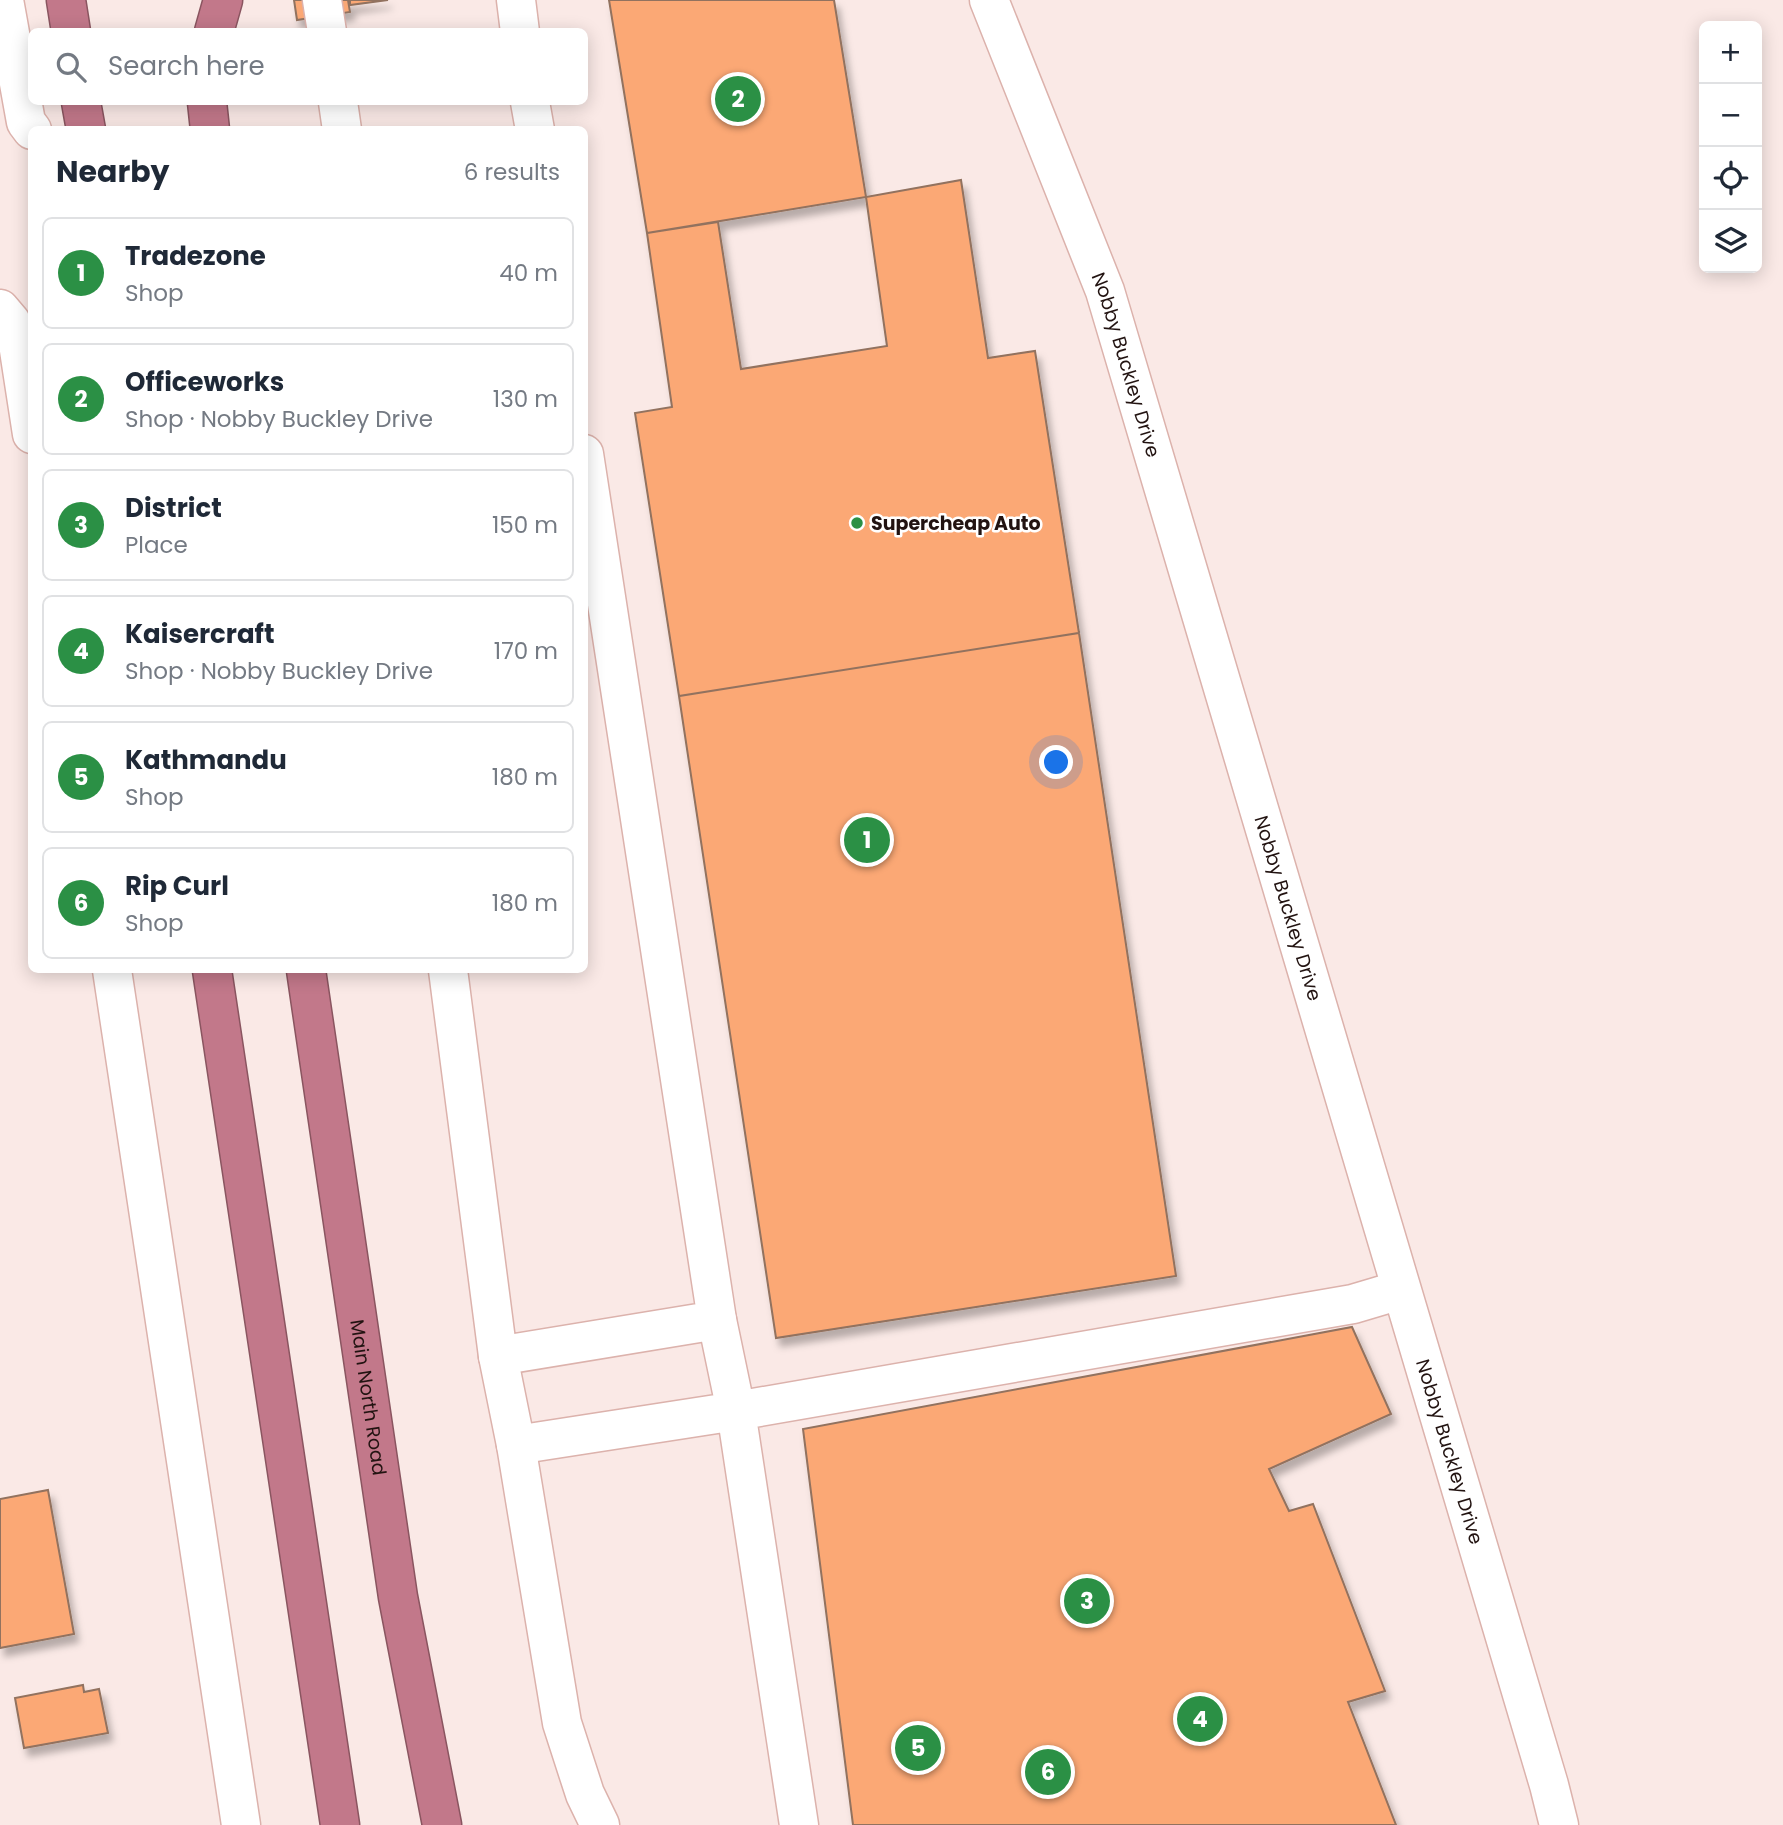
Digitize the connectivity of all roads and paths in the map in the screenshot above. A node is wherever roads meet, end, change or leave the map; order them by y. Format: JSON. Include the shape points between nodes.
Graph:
{"nodes":[{"id":1,"x":4,"y":0,"type":"edge"},
{"id":2,"x":194,"y":0,"type":"edge"},
{"id":3,"x":223,"y":0,"type":"edge"},
{"id":4,"x":321,"y":0,"type":"edge"},
{"id":5,"x":516,"y":0,"type":"edge"},
{"id":6,"x":989,"y":0,"type":"edge"},
{"id":7,"x":198,"y":28,"type":"edge"},
{"id":8,"x":215,"y":28,"type":"edge"},
{"id":9,"x":326,"y":28,"type":"edge"},
{"id":10,"x":520,"y":28,"type":"edge"},
{"id":11,"x":82,"y":105,"type":"edge"},
{"id":12,"x":207,"y":105,"type":"edge"},
{"id":13,"x":338,"y":105,"type":"edge"},
{"id":14,"x":531,"y":105,"type":"edge"},
{"id":15,"x":29,"y":126,"type":"edge"},
{"id":16,"x":85,"y":126,"type":"edge"},
{"id":17,"x":210,"y":126,"type":"edge"},
{"id":18,"x":341,"y":126,"type":"edge"},
{"id":19,"x":534,"y":126,"type":"edge"},
{"id":20,"x":0,"y":309,"type":"edge"},
{"id":21,"x":28,"y":410,"type":"edge"},
{"id":22,"x":588,"y":480,"type":"edge"},
{"id":23,"x":112,"y":973,"type":"edge"},
{"id":24,"x":212,"y":973,"type":"edge"},
{"id":25,"x":306,"y":973,"type":"edge"},
{"id":26,"x":448,"y":973,"type":"edge"},
{"id":27,"x":1400,"y":1290,"type":"junction"},
{"id":28,"x":717,"y":1320,"type":"junction"},
{"id":29,"x":498,"y":1356,"type":"junction"},
{"id":30,"x":736,"y":1411,"type":"junction"},
{"id":31,"x":516,"y":1445,"type":"junction"},
{"id":32,"x":241,"y":1825,"type":"edge"},
{"id":33,"x":340,"y":1825,"type":"edge"},
{"id":34,"x":442,"y":1825,"type":"edge"},
{"id":35,"x":600,"y":1825,"type":"edge"},
{"id":36,"x":799,"y":1825,"type":"edge"},
{"id":37,"x":1559,"y":1825,"type":"edge"}],
"edges":[{"from":1,"to":15,"type":"street"},
{"from":2,"to":7,"type":"highway"},
{"from":3,"to":8,"type":"highway"},
{"from":4,"to":9,"type":"street"},
{"from":5,"to":10,"type":"street"},
{"from":6,"to":27,"type":"street","name":"Nobby Buckley Drive","via":[[1105,291]]},
{"from":11,"to":16,"type":"highway"},
{"from":12,"to":17,"type":"highway"},
{"from":13,"to":18,"type":"street"},
{"from":14,"to":19,"type":"street"},
{"from":20,"to":21,"type":"street","via":[[16,337]]},
{"from":22,"to":28,"type":"street"},
{"from":23,"to":32,"type":"street"},
{"from":24,"to":33,"type":"highway"},
{"from":25,"to":34,"type":"highway","name":"Main North Road","via":[[398,1597]]},
{"from":26,"to":29,"type":"street"},
{"from":27,"to":30,"type":"street","via":[[1353,1304]]},
{"from":27,"to":37,"type":"street","name":"Nobby Buckley Drive"},
{"from":28,"to":29,"type":"street"},
{"from":28,"to":30,"type":"street"},
{"from":29,"to":31,"type":"street"},
{"from":30,"to":31,"type":"street"},
{"from":30,"to":36,"type":"street"},
{"from":31,"to":35,"type":"street","via":[[562,1723]]}]}
